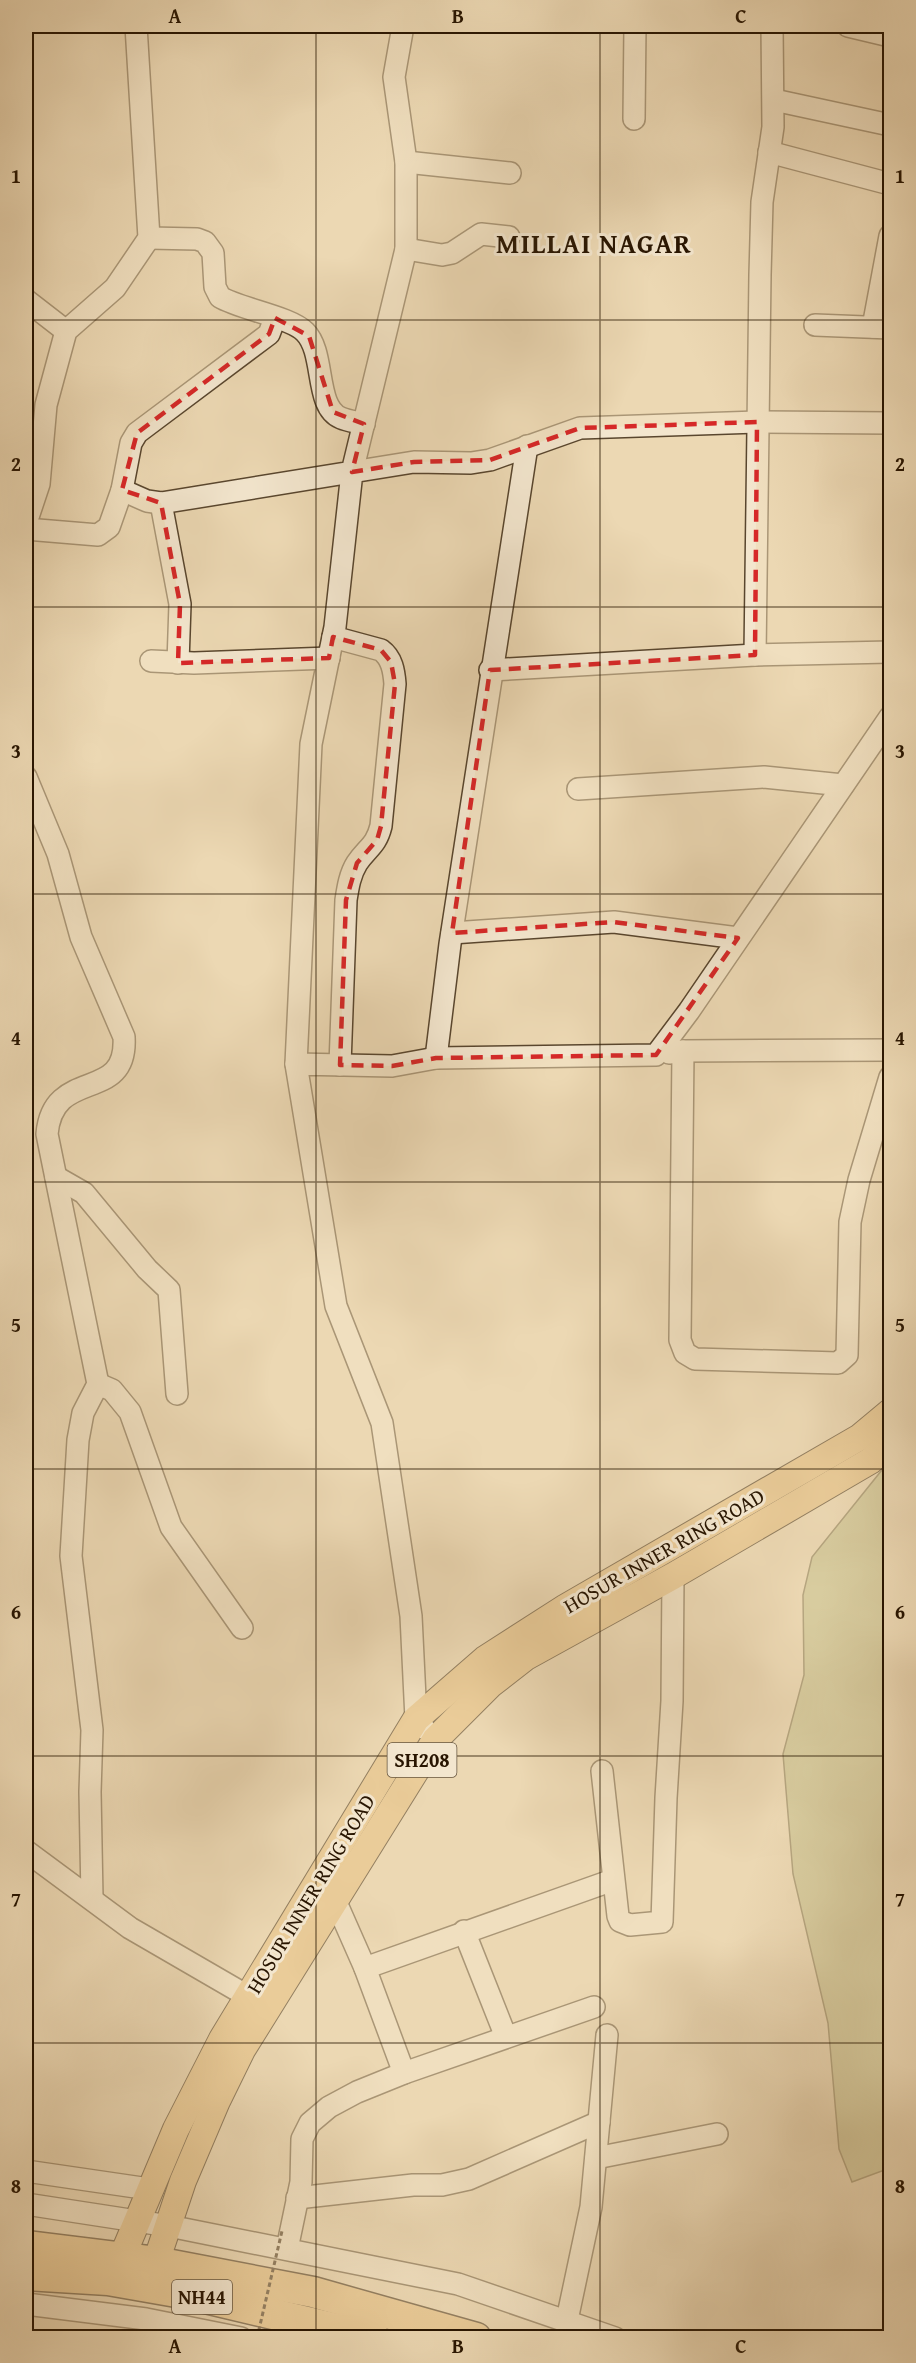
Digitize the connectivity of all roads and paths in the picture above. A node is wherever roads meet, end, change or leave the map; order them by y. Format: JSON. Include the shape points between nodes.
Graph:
{"nodes":[{"id":1,"x":136,"y":26,"type":"edge"},
{"id":2,"x":403,"y":26,"type":"edge"},
{"id":3,"x":635,"y":26,"type":"edge"},
{"id":4,"x":772,"y":26,"type":"edge"},
{"id":5,"x":848,"y":26,"type":"edge"},
{"id":6,"x":891,"y":36,"type":"edge"},
{"id":7,"x":774,"y":100,"type":"junction"},
{"id":8,"x":634,"y":119,"type":"dead end"},
{"id":9,"x":891,"y":124,"type":"edge"},
{"id":10,"x":769,"y":152,"type":"junction"},
{"id":11,"x":406,"y":162,"type":"junction"},
{"id":12,"x":510,"y":173,"type":"dead end"},
{"id":13,"x":891,"y":184,"type":"edge"},
{"id":14,"x":891,"y":236,"type":"edge"},
{"id":15,"x":509,"y":237,"type":"dead end"},
{"id":16,"x":149,"y":238,"type":"junction"},
{"id":17,"x":406,"y":249,"type":"junction"},
{"id":18,"x":26,"y":300,"type":"edge"},
{"id":19,"x":275,"y":318,"type":"junction"},
{"id":20,"x":815,"y":325,"type":"dead end"},
{"id":21,"x":882,"y":327,"type":"edge"},
{"id":22,"x":66,"y":331,"type":"junction"},
{"id":23,"x":757,"y":422,"type":"junction"},
{"id":24,"x":891,"y":423,"type":"edge"},
{"id":25,"x":364,"y":424,"type":"junction"},
{"id":26,"x":526,"y":446,"type":"junction"},
{"id":27,"x":352,"y":472,"type":"junction"},
{"id":28,"x":122,"y":490,"type":"junction"},
{"id":29,"x":161,"y":503,"type":"junction"},
{"id":30,"x":26,"y":523,"type":"edge"},
{"id":31,"x":26,"y":529,"type":"edge"},
{"id":32,"x":333,"y":636,"type":"junction"},
{"id":33,"x":891,"y":652,"type":"edge"},
{"id":34,"x":755,"y":655,"type":"junction"},
{"id":35,"x":329,"y":658,"type":"junction"},
{"id":36,"x":151,"y":661,"type":"dead end"},
{"id":37,"x":178,"y":663,"type":"junction"},
{"id":38,"x":490,"y":670,"type":"junction"},
{"id":39,"x":891,"y":717,"type":"edge"},
{"id":40,"x":26,"y":777,"type":"edge"},
{"id":41,"x":843,"y":785,"type":"junction"},
{"id":42,"x":578,"y":789,"type":"dead end"},
{"id":43,"x":452,"y":933,"type":"junction"},
{"id":44,"x":738,"y":938,"type":"junction"},
{"id":45,"x":891,"y":1050,"type":"edge"},
{"id":46,"x":683,"y":1051,"type":"junction"},
{"id":47,"x":656,"y":1055,"type":"junction"},
{"id":48,"x":436,"y":1058,"type":"junction"},
{"id":49,"x":296,"y":1064,"type":"junction"},
{"id":50,"x":340,"y":1065,"type":"junction"},
{"id":51,"x":891,"y":1077,"type":"edge"},
{"id":52,"x":56,"y":1177,"type":"junction"},
{"id":53,"x":98,"y":1384,"type":"junction"},
{"id":54,"x":177,"y":1395,"type":"dead end"},
{"id":55,"x":891,"y":1412,"type":"edge"},
{"id":56,"x":891,"y":1444,"type":"edge"},
{"id":57,"x":674,"y":1576,"type":"junction"},
{"id":58,"x":242,"y":1628,"type":"dead end"},
{"id":59,"x":416,"y":1719,"type":"junction"},
{"id":60,"x":435,"y":1740,"type":"junction"},
{"id":61,"x":602,"y":1771,"type":"dead end"},
{"id":62,"x":26,"y":1851,"type":"edge"},
{"id":63,"x":613,"y":1880,"type":"junction"},
{"id":64,"x":92,"y":1898,"type":"junction"},
{"id":65,"x":335,"y":1900,"type":"junction"},
{"id":66,"x":464,"y":1931,"type":"junction"},
{"id":67,"x":365,"y":1968,"type":"junction"},
{"id":68,"x":249,"y":1997,"type":"junction"},
{"id":69,"x":594,"y":2007,"type":"dead end"},
{"id":70,"x":607,"y":2035,"type":"dead end"},
{"id":71,"x":506,"y":2037,"type":"junction"},
{"id":72,"x":404,"y":2073,"type":"junction"},
{"id":73,"x":599,"y":2122,"type":"junction"},
{"id":74,"x":717,"y":2134,"type":"dead end"},
{"id":75,"x":596,"y":2158,"type":"junction"},
{"id":76,"x":26,"y":2171,"type":"edge"},
{"id":77,"x":149,"y":2189,"type":"junction"},
{"id":78,"x":297,"y":2198,"type":"junction"},
{"id":79,"x":26,"y":2204,"type":"edge"},
{"id":80,"x":136,"y":2220,"type":"junction"},
{"id":81,"x":169,"y":2226,"type":"junction"},
{"id":82,"x":284,"y":2240,"type":"junction"},
{"id":83,"x":26,"y":2246,"type":"edge"},
{"id":84,"x":122,"y":2257,"type":"junction"},
{"id":85,"x":156,"y":2262,"type":"junction"},
{"id":86,"x":26,"y":2275,"type":"edge"},
{"id":87,"x":26,"y":2304,"type":"edge"},
{"id":88,"x":567,"y":2320,"type":"junction"},
{"id":89,"x":147,"y":2328,"type":"edge"},
{"id":90,"x":241,"y":2337,"type":"edge"},
{"id":91,"x":257,"y":2337,"type":"edge"},
{"id":92,"x":375,"y":2337,"type":"edge"},
{"id":93,"x":476,"y":2337,"type":"edge"},
{"id":94,"x":615,"y":2337,"type":"edge"}],
"edges":[{"from":1,"to":16,"type":"street"},
{"from":2,"to":11,"type":"street","via":[[394,77]]},
{"from":3,"to":8,"type":"street"},
{"from":4,"to":7,"type":"street"},
{"from":5,"to":6,"type":"street"},
{"from":7,"to":9,"type":"street"},
{"from":7,"to":10,"type":"street"},
{"from":10,"to":13,"type":"street"},
{"from":10,"to":23,"type":"street","via":[[762,202]]},
{"from":11,"to":12,"type":"street"},
{"from":11,"to":17,"type":"street"},
{"from":14,"to":21,"type":"street"},
{"from":15,"to":17,"type":"street","via":[[481,234],[442,255]]},
{"from":16,"to":19,"type":"street","via":[[205,242],[213,253],[215,287],[220,297]]},
{"from":16,"to":22,"type":"street","via":[[115,288]]},
{"from":17,"to":25,"type":"street"},
{"from":18,"to":22,"type":"street"},
{"from":19,"to":25,"type":"street","via":[[303,329],[309,336],[318,359],[326,403],[333,412],[340,418]]},
{"from":19,"to":28,"type":"street","via":[[269,334],[137,433],[131,443]]},
{"from":20,"to":21,"type":"street"},
{"from":22,"to":30,"type":"street","via":[[46,405],[39,484]]},
{"from":23,"to":24,"type":"street"},
{"from":23,"to":26,"type":"street","via":[[580,428]]},
{"from":23,"to":34,"type":"street"},
{"from":25,"to":27,"type":"street"},
{"from":26,"to":27,"type":"street","via":[[480,461],[414,462]]},
{"from":26,"to":38,"type":"street"},
{"from":27,"to":29,"type":"street"},
{"from":27,"to":32,"type":"street"},
{"from":28,"to":29,"type":"street"},
{"from":28,"to":31,"type":"street","via":[[109,527],[98,535]]},
{"from":29,"to":37,"type":"street","via":[[180,604]]},
{"from":32,"to":35,"type":"street"},
{"from":32,"to":50,"type":"street","via":[[381,650],[394,672],[395,684],[381,826],[377,840],[357,863],[346,900]]},
{"from":33,"to":34,"type":"street"},
{"from":34,"to":38,"type":"street"},
{"from":35,"to":37,"type":"street"},
{"from":35,"to":49,"type":"street","via":[[311,744]]},
{"from":36,"to":37,"type":"street"},
{"from":38,"to":43,"type":"street"},
{"from":39,"to":41,"type":"street"},
{"from":40,"to":52,"type":"street","via":[[58,854],[81,937],[124,1037],[125,1053],[113,1075],[63,1098],[48,1119],[47,1134]]},
{"from":41,"to":42,"type":"street","via":[[764,777]]},
{"from":41,"to":44,"type":"street"},
{"from":43,"to":44,"type":"street","via":[[614,922]]},
{"from":43,"to":48,"type":"street"},
{"from":44,"to":47,"type":"street"},
{"from":45,"to":46,"type":"street"},
{"from":46,"to":47,"type":"street"},
{"from":46,"to":51,"type":"street","via":[[680,1340],[685,1353],[695,1359],[838,1363],[848,1355],[849,1222]]},
{"from":47,"to":48,"type":"street"},
{"from":48,"to":50,"type":"street","via":[[392,1066]]},
{"from":49,"to":50,"type":"street"},
{"from":49,"to":59,"type":"street","via":[[336,1306],[382,1423],[411,1616]]},
{"from":52,"to":53,"type":"street"},
{"from":52,"to":54,"type":"street","via":[[84,1194],[169,1290]]},
{"from":53,"to":58,"type":"street","via":[[112,1390],[130,1412],[171,1527]]},
{"from":53,"to":64,"type":"street","via":[[84,1413],[78,1440],[71,1556],[92,1730]]},
{"from":55,"to":59,"type":"main road","name":"HOSUR INNER RING ROAD","number":"SH208","via":[[860,1437],[566,1607],[494,1653]]},
{"from":56,"to":57,"type":"main road","name":"HOSUR INNER RING ROAD","number":"SH208","via":[[870,1461]]},
{"from":57,"to":60,"type":"main road","name":"HOSUR INNER RING ROAD","number":"SH208","via":[[525,1657],[490,1685]]},
{"from":57,"to":63,"type":"street","via":[[662,1922],[630,1925],[620,1921]]},
{"from":59,"to":60,"type":"street"},
{"from":59,"to":68,"type":"main road","name":"HOSUR INNER RING ROAD","number":"SH208"},
{"from":60,"to":65,"type":"main road","name":"HOSUR INNER RING ROAD","number":"SH208"},
{"from":61,"to":63,"type":"street"},
{"from":62,"to":64,"type":"street"},
{"from":63,"to":66,"type":"street"},
{"from":64,"to":68,"type":"street","via":[[130,1928]]},
{"from":65,"to":67,"type":"street"},
{"from":65,"to":81,"type":"main road","name":"HOSUR INNER RING ROAD","number":"SH208","via":[[242,2050],[183,2181]]},
{"from":66,"to":67,"type":"street"},
{"from":66,"to":71,"type":"street"},
{"from":67,"to":72,"type":"street"},
{"from":68,"to":77,"type":"main road","name":"HOSUR INNER RING ROAD","number":"SH208","via":[[222,2039]]},
{"from":69,"to":71,"type":"street"},
{"from":70,"to":73,"type":"street"},
{"from":71,"to":72,"type":"street"},
{"from":72,"to":78,"type":"street","via":[[328,2107],[310,2123],[302,2139]]},
{"from":73,"to":75,"type":"street"},
{"from":73,"to":78,"type":"street","via":[[469,2179],[442,2186],[413,2185]]},
{"from":74,"to":75,"type":"street"},
{"from":75,"to":88,"type":"street","via":[[591,2207]]},
{"from":76,"to":77,"type":"street"},
{"from":77,"to":80,"type":"main road","name":"HOSUR INNER RING ROAD","number":"SH208"},
{"from":78,"to":82,"type":"street"},
{"from":79,"to":80,"type":"street"},
{"from":80,"to":81,"type":"street"},
{"from":80,"to":84,"type":"main road","name":"HOSUR INNER RING ROAD","number":"SH208"},
{"from":81,"to":82,"type":"street"},
{"from":81,"to":85,"type":"main road","name":"HOSUR INNER RING ROAD","number":"SH208"},
{"from":82,"to":88,"type":"street","via":[[458,2284]]},
{"from":82,"to":91,"type":"path","bridge":true},
{"from":83,"to":84,"type":"highway","number":"NH44"},
{"from":84,"to":85,"type":"highway","number":"NH44"},
{"from":85,"to":93,"type":"highway","number":"NH44","via":[[313,2292]]},
{"from":86,"to":92,"type":"highway","number":"NH44","via":[[108,2280],[188,2294]]},
{"from":87,"to":89,"type":"street"},
{"from":88,"to":94,"type":"street"},
{"from":89,"to":90,"type":"street"}]}
